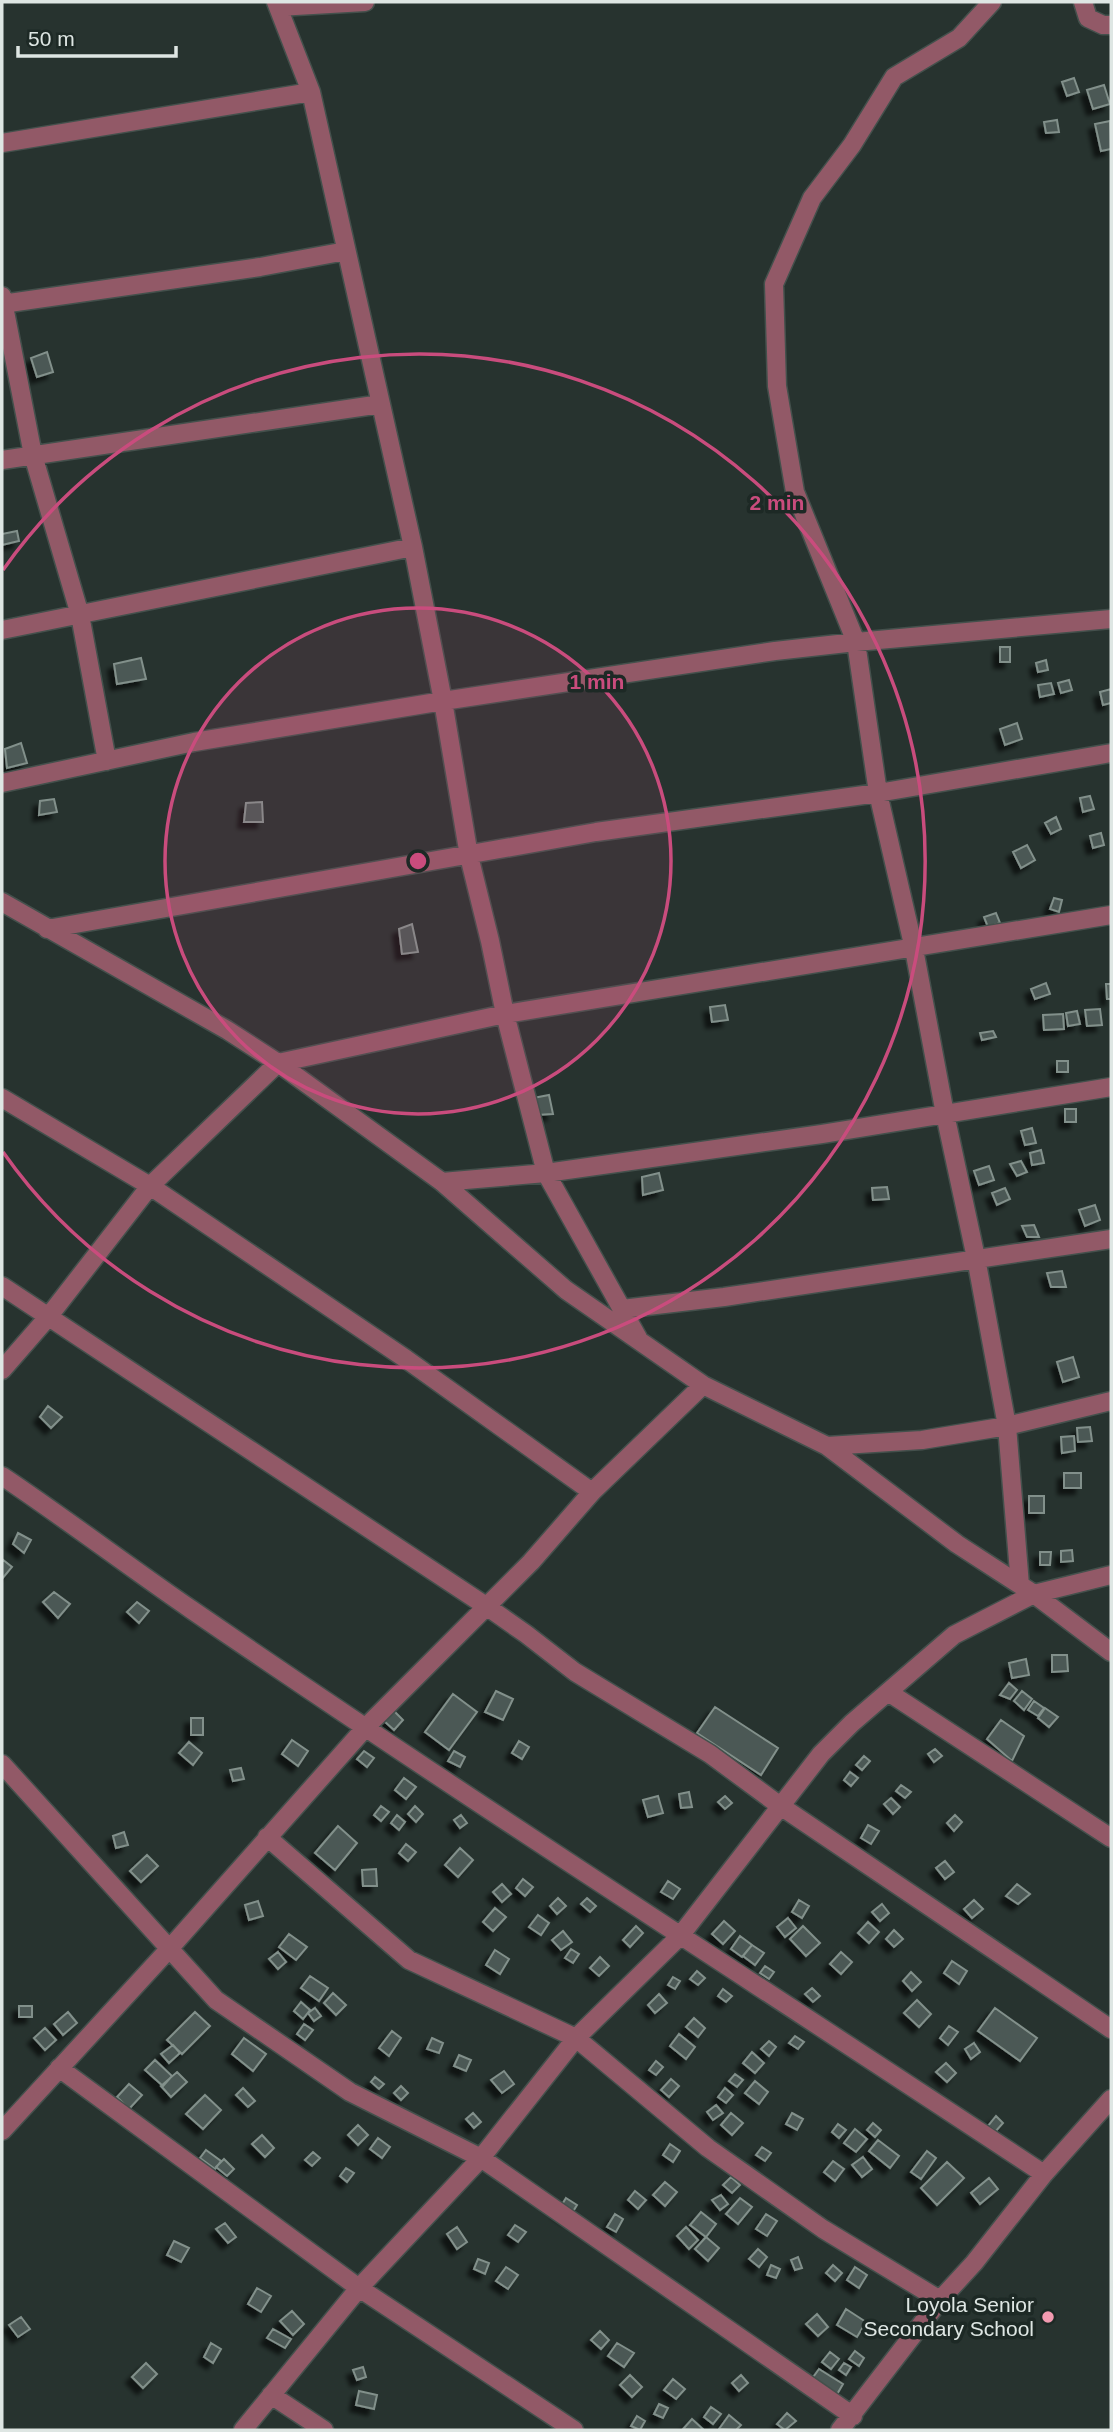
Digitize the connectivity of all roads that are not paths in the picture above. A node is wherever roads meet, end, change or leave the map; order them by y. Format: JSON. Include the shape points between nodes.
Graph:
{"nodes":[{"id":1,"x":365,"y":2,"type":"edge"},
{"id":2,"x":992,"y":2,"type":"edge"},
{"id":3,"x":1083,"y":2,"type":"edge"},
{"id":4,"x":277,"y":4,"type":"edge"},
{"id":5,"x":1111,"y":25,"type":"edge"},
{"id":6,"x":311,"y":92,"type":"junction"},
{"id":7,"x":2,"y":144,"type":"edge"},
{"id":8,"x":346,"y":251,"type":"junction"},
{"id":9,"x":2,"y":301,"type":"edge"},
{"id":10,"x":381,"y":404,"type":"junction"},
{"id":11,"x":33,"y":455,"type":"junction"},
{"id":12,"x":2,"y":460,"type":"edge"},
{"id":13,"x":413,"y":547,"type":"junction"},
{"id":14,"x":80,"y":615,"type":"junction"},
{"id":15,"x":1111,"y":618,"type":"edge"},
{"id":16,"x":2,"y":631,"type":"edge"},
{"id":17,"x":856,"y":642,"type":"junction"},
{"id":18,"x":443,"y":701,"type":"junction"},
{"id":19,"x":1111,"y":753,"type":"edge"},
{"id":20,"x":107,"y":761,"type":"junction"},
{"id":21,"x":2,"y":783,"type":"edge"},
{"id":22,"x":878,"y":793,"type":"junction"},
{"id":23,"x":469,"y":856,"type":"junction"},
{"id":24,"x":2,"y":902,"type":"edge"},
{"id":25,"x":1111,"y":915,"type":"edge"},
{"id":26,"x":47,"y":929,"type":"junction"},
{"id":27,"x":914,"y":949,"type":"junction"},
{"id":28,"x":505,"y":1014,"type":"junction"},
{"id":29,"x":278,"y":1063,"type":"junction"},
{"id":30,"x":1111,"y":1087,"type":"edge"},
{"id":31,"x":2,"y":1097,"type":"edge"},
{"id":32,"x":945,"y":1114,"type":"junction"},
{"id":33,"x":546,"y":1173,"type":"junction"},
{"id":34,"x":442,"y":1182,"type":"junction"},
{"id":35,"x":150,"y":1186,"type":"junction"},
{"id":36,"x":1111,"y":1239,"type":"edge"},
{"id":37,"x":976,"y":1258,"type":"junction"},
{"id":38,"x":2,"y":1286,"type":"edge"},
{"id":39,"x":622,"y":1309,"type":"junction"},
{"id":40,"x":49,"y":1316,"type":"junction"},
{"id":41,"x":638,"y":1338,"type":"junction"},
{"id":42,"x":2,"y":1370,"type":"edge"},
{"id":43,"x":703,"y":1385,"type":"junction"},
{"id":44,"x":1111,"y":1401,"type":"edge"},
{"id":45,"x":1007,"y":1426,"type":"junction"},
{"id":46,"x":827,"y":1446,"type":"junction"},
{"id":47,"x":2,"y":1476,"type":"edge"},
{"id":48,"x":592,"y":1492,"type":"junction"},
{"id":49,"x":1111,"y":1574,"type":"edge"},
{"id":50,"x":1027,"y":1590,"type":"junction"},
{"id":51,"x":486,"y":1606,"type":"junction"},
{"id":52,"x":1111,"y":1652,"type":"edge"},
{"id":53,"x":888,"y":1692,"type":"junction"},
{"id":54,"x":366,"y":1727,"type":"junction"},
{"id":55,"x":2,"y":1764,"type":"edge"},
{"id":56,"x":779,"y":1805,"type":"junction"},
{"id":57,"x":267,"y":1837,"type":"junction"},
{"id":58,"x":1111,"y":1838,"type":"edge"},
{"id":59,"x":680,"y":1936,"type":"junction"},
{"id":60,"x":170,"y":1948,"type":"junction"},
{"id":61,"x":1111,"y":2029,"type":"edge"},
{"id":62,"x":576,"y":2038,"type":"junction"},
{"id":63,"x":59,"y":2068,"type":"junction"},
{"id":64,"x":1111,"y":2099,"type":"edge"},
{"id":65,"x":2,"y":2131,"type":"edge"},
{"id":66,"x":481,"y":2158,"type":"junction"},
{"id":67,"x":1044,"y":2174,"type":"junction"},
{"id":68,"x":359,"y":2288,"type":"junction"},
{"id":69,"x":940,"y":2300,"type":"junction"},
{"id":70,"x":271,"y":2395,"type":"junction"},
{"id":71,"x":853,"y":2416,"type":"junction"},
{"id":72,"x":243,"y":2430,"type":"edge"},
{"id":73,"x":324,"y":2430,"type":"edge"},
{"id":74,"x":575,"y":2430,"type":"edge"},
{"id":75,"x":840,"y":2430,"type":"edge"}],
"edges":[{"from":1,"to":4,"type":"street"},
{"from":2,"to":17,"type":"street","via":[[960,38],[894,77],[812,198],[774,284],[777,386],[794,492]]},
{"from":3,"to":5,"type":"street","via":[[1088,18]]},
{"from":4,"to":6,"type":"street"},
{"from":6,"to":7,"type":"street"},
{"from":6,"to":8,"type":"street"},
{"from":8,"to":9,"type":"street"},
{"from":8,"to":10,"type":"street"},
{"from":9,"to":11,"type":"street"},
{"from":10,"to":11,"type":"street"},
{"from":10,"to":13,"type":"street"},
{"from":11,"to":12,"type":"street"},
{"from":11,"to":14,"type":"street"},
{"from":13,"to":14,"type":"street"},
{"from":13,"to":18,"type":"street"},
{"from":14,"to":16,"type":"street"},
{"from":14,"to":20,"type":"street"},
{"from":15,"to":17,"type":"street"},
{"from":17,"to":18,"type":"street"},
{"from":17,"to":22,"type":"street"},
{"from":18,"to":20,"type":"street"},
{"from":18,"to":23,"type":"street"},
{"from":19,"to":22,"type":"street"},
{"from":20,"to":21,"type":"street"},
{"from":22,"to":23,"type":"street","via":[[596,832]]},
{"from":22,"to":27,"type":"street"},
{"from":23,"to":26,"type":"street"},
{"from":23,"to":28,"type":"street"},
{"from":24,"to":26,"type":"street"},
{"from":25,"to":27,"type":"street"},
{"from":26,"to":29,"type":"street"},
{"from":27,"to":28,"type":"street"},
{"from":27,"to":32,"type":"street"},
{"from":28,"to":29,"type":"street"},
{"from":28,"to":33,"type":"street"},
{"from":29,"to":34,"type":"street"},
{"from":29,"to":35,"type":"street"},
{"from":30,"to":32,"type":"street"},
{"from":31,"to":35,"type":"street"},
{"from":32,"to":33,"type":"street"},
{"from":32,"to":37,"type":"street"},
{"from":33,"to":34,"type":"street"},
{"from":33,"to":39,"type":"street"},
{"from":34,"to":41,"type":"street","via":[[566,1290]]},
{"from":35,"to":40,"type":"street"},
{"from":35,"to":48,"type":"street"},
{"from":36,"to":37,"type":"street"},
{"from":37,"to":39,"type":"street"},
{"from":37,"to":45,"type":"street"},
{"from":38,"to":40,"type":"street"},
{"from":39,"to":41,"type":"street"},
{"from":40,"to":42,"type":"street"},
{"from":40,"to":51,"type":"street"},
{"from":41,"to":43,"type":"street"},
{"from":43,"to":46,"type":"street"},
{"from":43,"to":48,"type":"street"},
{"from":44,"to":45,"type":"street"},
{"from":45,"to":46,"type":"street","via":[[922,1440]]},
{"from":45,"to":50,"type":"street"},
{"from":46,"to":50,"type":"street","via":[[957,1544]]},
{"from":47,"to":54,"type":"street"},
{"from":48,"to":51,"type":"street"},
{"from":49,"to":50,"type":"street"},
{"from":50,"to":52,"type":"street"},
{"from":50,"to":53,"type":"street","via":[[954,1635]]},
{"from":51,"to":54,"type":"street"},
{"from":51,"to":56,"type":"street","via":[[575,1672],[710,1754]]},
{"from":53,"to":56,"type":"street","via":[[821,1754]]},
{"from":53,"to":58,"type":"street"},
{"from":54,"to":57,"type":"street"},
{"from":54,"to":59,"type":"street"},
{"from":55,"to":60,"type":"street"},
{"from":56,"to":59,"type":"street"},
{"from":56,"to":61,"type":"street"},
{"from":57,"to":60,"type":"street"},
{"from":57,"to":62,"type":"street","via":[[409,1960]]},
{"from":59,"to":62,"type":"street"},
{"from":59,"to":67,"type":"street"},
{"from":60,"to":63,"type":"street"},
{"from":60,"to":66,"type":"street","via":[[216,2000],[350,2092]]},
{"from":62,"to":66,"type":"street"},
{"from":62,"to":69,"type":"street","via":[[708,2148],[823,2229]]},
{"from":63,"to":65,"type":"street"},
{"from":63,"to":68,"type":"street"},
{"from":64,"to":67,"type":"street"},
{"from":66,"to":68,"type":"street"},
{"from":66,"to":71,"type":"street"},
{"from":67,"to":69,"type":"street"},
{"from":68,"to":70,"type":"street"},
{"from":68,"to":74,"type":"street"},
{"from":69,"to":71,"type":"street"},
{"from":70,"to":72,"type":"street"},
{"from":70,"to":73,"type":"street"},
{"from":71,"to":75,"type":"street"}]}
